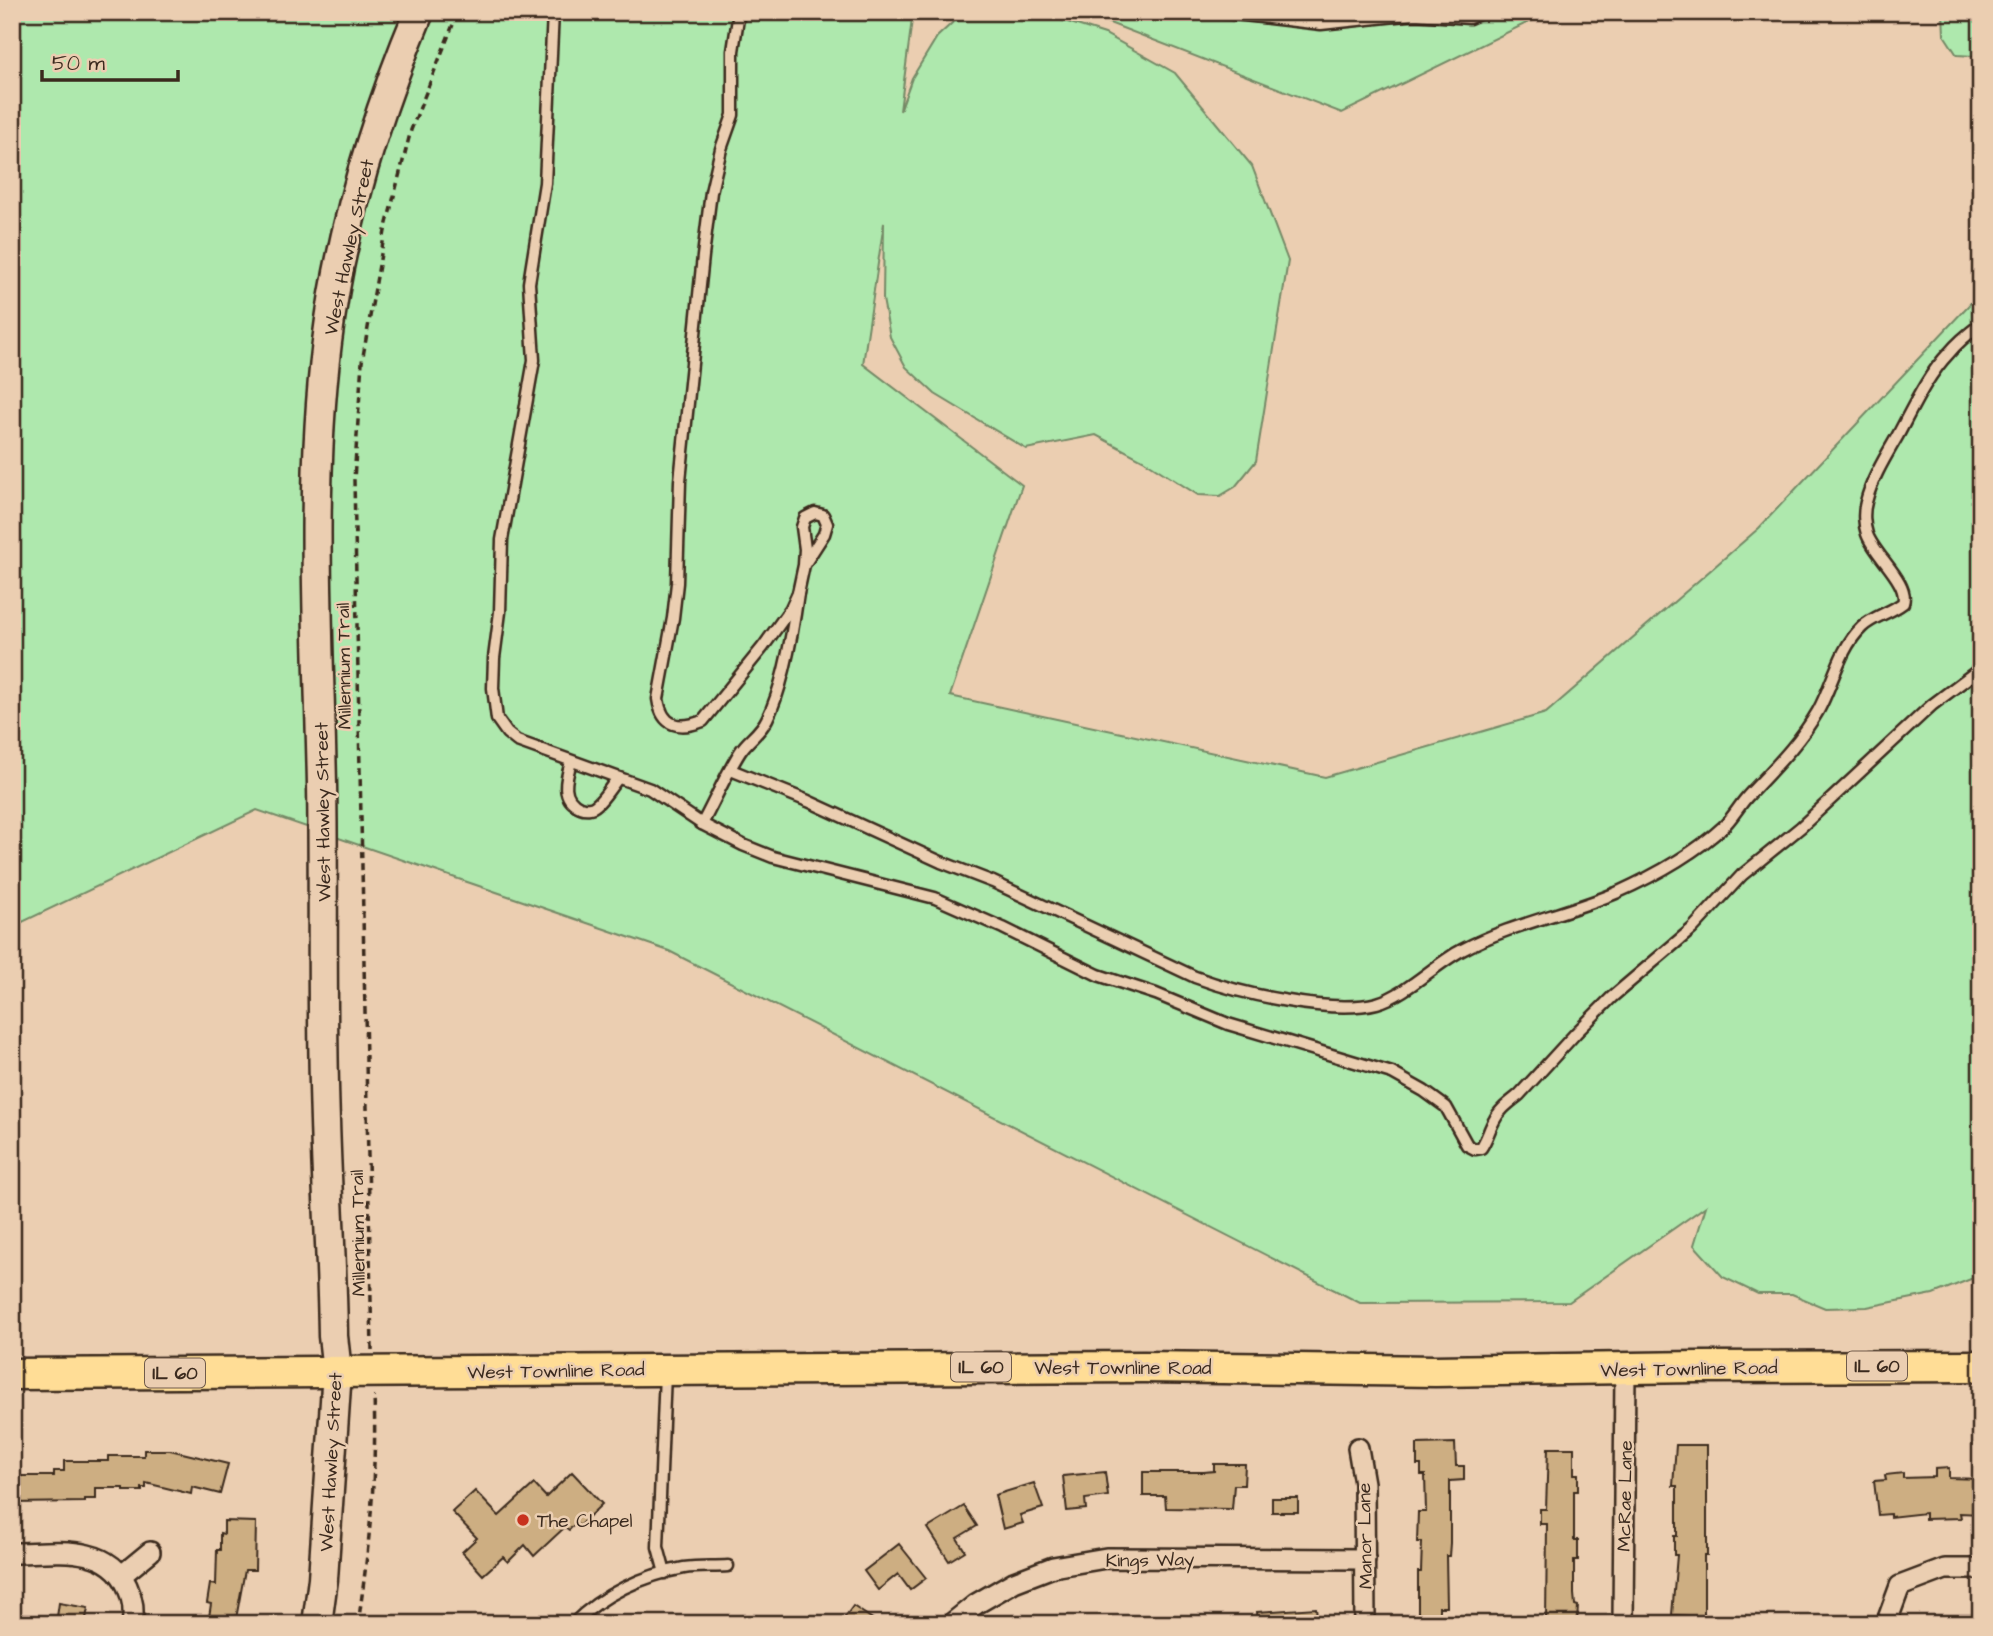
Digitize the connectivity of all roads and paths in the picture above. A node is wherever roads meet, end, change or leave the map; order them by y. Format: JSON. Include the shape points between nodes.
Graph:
{"nodes":[{"id":1,"x":419,"y":12,"type":"edge"},
{"id":2,"x":458,"y":12,"type":"edge"},
{"id":3,"x":553,"y":12,"type":"edge"},
{"id":4,"x":739,"y":12,"type":"edge"},
{"id":5,"x":1217,"y":12,"type":"edge"},
{"id":6,"x":1483,"y":12,"type":"edge"},
{"id":7,"x":1981,"y":324,"type":"edge"},
{"id":8,"x":804,"y":565,"type":"junction"},
{"id":9,"x":798,"y":593,"type":"junction"},
{"id":10,"x":1981,"y":668,"type":"edge"},
{"id":11,"x":571,"y":762,"type":"junction"},
{"id":12,"x":731,"y":770,"type":"junction"},
{"id":13,"x":618,"y":778,"type":"junction"},
{"id":14,"x":702,"y":824,"type":"junction"},
{"id":15,"x":372,"y":1335,"type":"dead end"},
{"id":16,"x":1981,"y":1366,"type":"edge"},
{"id":17,"x":665,"y":1369,"type":"junction"},
{"id":18,"x":1625,"y":1369,"type":"junction"},
{"id":19,"x":337,"y":1371,"type":"junction"},
{"id":20,"x":12,"y":1374,"type":"edge"},
{"id":21,"x":374,"y":1399,"type":"dead end"},
{"id":22,"x":1358,"y":1448,"type":"dead end"},
{"id":23,"x":150,"y":1552,"type":"dead end"},
{"id":24,"x":12,"y":1553,"type":"edge"},
{"id":25,"x":1365,"y":1559,"type":"junction"},
{"id":26,"x":727,"y":1566,"type":"dead end"},
{"id":27,"x":1981,"y":1569,"type":"edge"},
{"id":28,"x":665,"y":1573,"type":"junction"},
{"id":29,"x":122,"y":1575,"type":"junction"},
{"id":30,"x":132,"y":1624,"type":"edge"},
{"id":31,"x":317,"y":1624,"type":"edge"},
{"id":32,"x":358,"y":1624,"type":"edge"},
{"id":33,"x":573,"y":1624,"type":"edge"},
{"id":34,"x":951,"y":1624,"type":"edge"},
{"id":35,"x":1366,"y":1624,"type":"edge"},
{"id":36,"x":1623,"y":1624,"type":"edge"},
{"id":37,"x":1886,"y":1624,"type":"edge"}],
"edges":[{"from":1,"to":19,"type":"street","name":"West Hawley Street","via":[[394,70],[363,167],[339,270],[321,403],[317,547],[325,1119]]},
{"from":2,"to":15,"type":"path","name":"Millennium Trail","via":[[411,130],[382,245],[362,362],[354,480]]},
{"from":3,"to":11,"type":"lane","via":[[545,183],[529,284],[534,360],[502,540],[493,688],[497,719],[508,733],[517,741]]},
{"from":4,"to":9,"type":"lane","via":[[733,51],[733,115],[711,192],[689,386],[677,583],[658,699],[668,721],[679,726],[703,721],[763,647]]},
{"from":5,"to":6,"type":"lane","via":[[1321,24],[1415,14],[1469,18]]},
{"from":7,"to":12,"type":"lane","via":[[1947,355],[1920,395],[1865,504],[1867,534],[1903,589],[1903,603],[1873,618],[1849,642],[1804,734],[1726,824],[1685,856],[1616,893],[1486,939],[1378,1002],[1352,1006],[1307,1002],[1223,987]]},
{"from":8,"to":8,"type":"lane","via":[[827,524],[815,513],[805,518],[802,527]]},
{"from":8,"to":9,"type":"lane"},
{"from":9,"to":12,"type":"lane","via":[[776,696],[758,734],[742,748]]},
{"from":10,"to":14,"type":"lane","via":[[1932,705],[1801,827],[1742,875],[1692,929],[1612,997],[1504,1107],[1486,1141],[1475,1149],[1467,1145],[1446,1107],[1392,1073],[1228,1024],[1098,975],[935,898],[773,857]]},
{"from":11,"to":13,"type":"lane"},
{"from":11,"to":13,"type":"lane","via":[[565,781],[567,795],[580,807],[596,805]]},
{"from":12,"to":14,"type":"lane"},
{"from":13,"to":14,"type":"lane","via":[[650,789]]},
{"from":16,"to":18,"type":"main road","name":"West Townline Road","number":"IL 60"},
{"from":17,"to":18,"type":"main road","name":"West Townline Road","number":"IL 60"},
{"from":17,"to":19,"type":"main road","name":"West Townline Road","number":"IL 60"},
{"from":17,"to":28,"type":"lane","via":[[658,1547]]},
{"from":18,"to":36,"type":"street","name":"McRae Lane"},
{"from":19,"to":20,"type":"main road","name":"West Townline Road","number":"IL 60"},
{"from":19,"to":31,"type":"street","name":"West Hawley Street"},
{"from":21,"to":32,"type":"path","via":[[376,1427]]},
{"from":22,"to":25,"type":"street","name":"Manor Lane","via":[[1364,1483]]},
{"from":23,"to":29,"type":"street"},
{"from":24,"to":29,"type":"street","via":[[92,1555]]},
{"from":25,"to":34,"type":"street","name":"Kings Way","via":[[1106,1558],[1053,1567],[1014,1582]]},
{"from":25,"to":35,"type":"street","name":"Manor Lane"},
{"from":26,"to":28,"type":"lane"},
{"from":27,"to":37,"type":"street","via":[[1945,1570],[1900,1586]]},
{"from":28,"to":33,"type":"lane","via":[[613,1594]]},
{"from":29,"to":30,"type":"street","via":[[132,1598]]}]}
